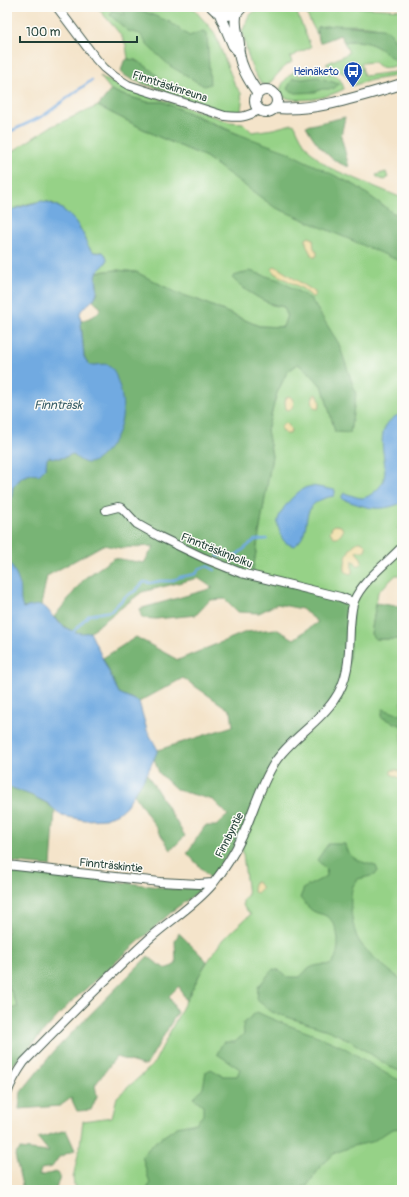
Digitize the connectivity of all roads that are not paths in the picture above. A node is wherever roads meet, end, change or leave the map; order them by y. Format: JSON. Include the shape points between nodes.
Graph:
{"nodes":[{"id":1,"x":57,"y":7,"type":"edge"},
{"id":2,"x":216,"y":10,"type":"edge"},
{"id":3,"x":240,"y":10,"type":"edge"},
{"id":4,"x":238,"y":52,"type":"junction"},
{"id":5,"x":402,"y":84,"type":"edge"},
{"id":6,"x":258,"y":93,"type":"junction"},
{"id":7,"x":275,"y":108,"type":"junction"},
{"id":8,"x":260,"y":110,"type":"junction"},
{"id":9,"x":106,"y":510,"type":"dead end"},
{"id":10,"x":402,"y":547,"type":"edge"},
{"id":11,"x":353,"y":602,"type":"junction"},
{"id":12,"x":7,"y":865,"type":"edge"},
{"id":13,"x":213,"y":883,"type":"junction"},
{"id":14,"x":7,"y":1094,"type":"edge"}],
"edges":[{"from":1,"to":8,"type":"street","name":"Finnträskinreuna","via":[[96,60],[115,78],[128,85],[225,116],[239,118]]},
{"from":2,"to":3,"type":"main road","via":[[229,15]]},
{"from":2,"to":4,"type":"main road"},
{"from":3,"to":4,"type":"main road","via":[[235,21]]},
{"from":4,"to":6,"type":"main road","via":[[245,73]]},
{"from":5,"to":7,"type":"main road","via":[[315,106]]},
{"from":6,"to":7,"type":"main road","via":[[263,90],[272,92],[277,100]]},
{"from":6,"to":8,"type":"main road","via":[[255,104]]},
{"from":7,"to":8,"type":"main road","via":[[267,112]]},
{"from":9,"to":11,"type":"street","name":"Finnträskinpolku","via":[[122,508],[137,524],[160,537],[240,574]]},
{"from":10,"to":11,"type":"street","name":"Finnbyntie","via":[[367,582]]},
{"from":11,"to":13,"type":"street","name":"Finnbyntie","via":[[349,661],[343,685],[324,713],[288,746],[276,761],[267,775],[241,838],[228,863]]},
{"from":12,"to":13,"type":"street","name":"Finnträskintie","via":[[160,882]]},
{"from":13,"to":14,"type":"street","name":"Finnbyntie","via":[[201,897],[124,962],[24,1062]]}]}
